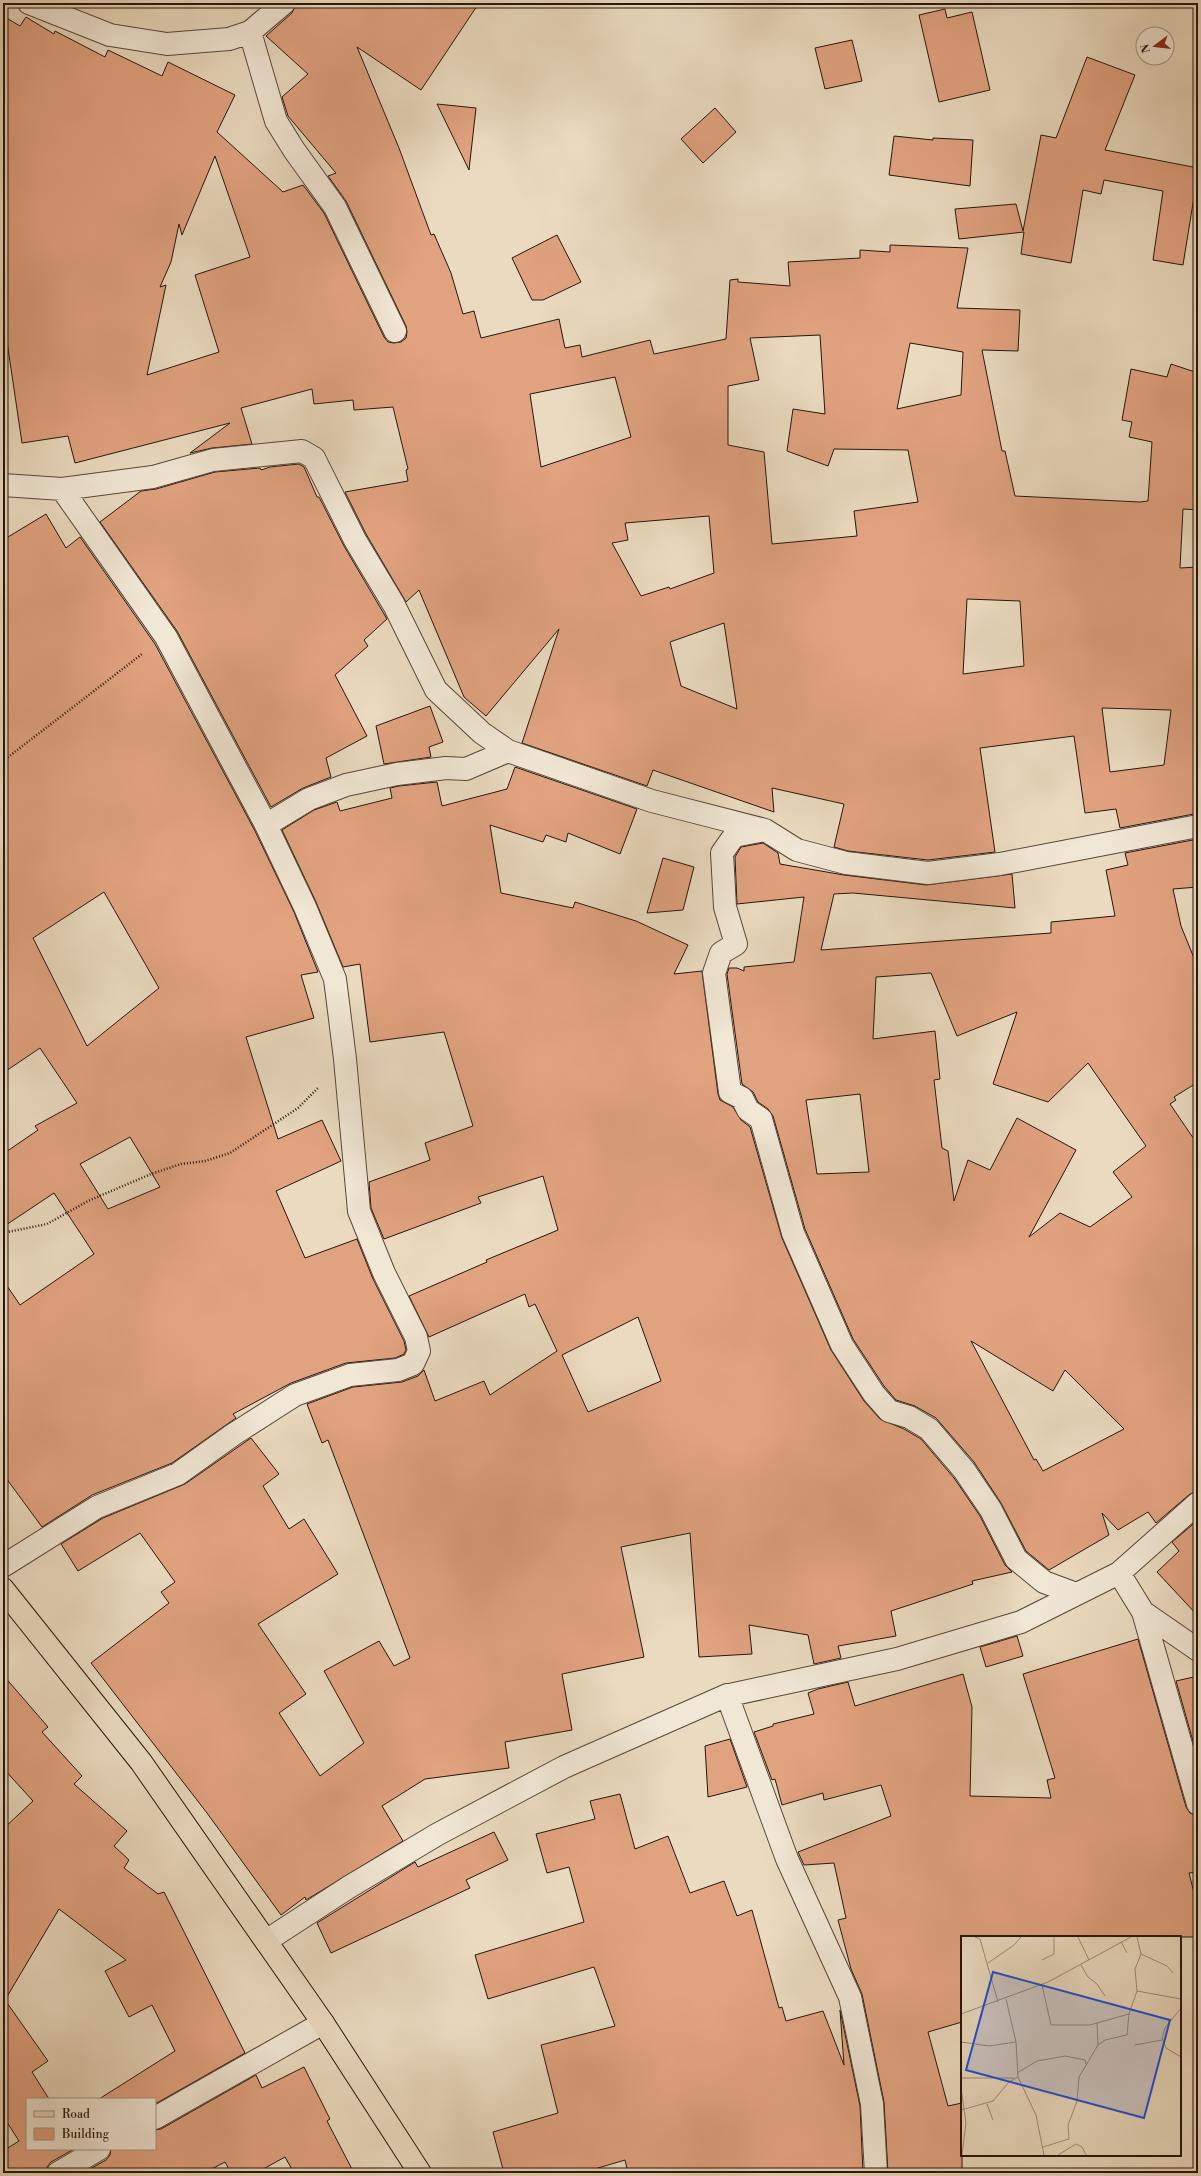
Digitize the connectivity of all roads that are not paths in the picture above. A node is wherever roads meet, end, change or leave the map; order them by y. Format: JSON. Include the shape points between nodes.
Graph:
{"nodes":[{"id":1,"x":29,"y":3,"type":"edge"},
{"id":2,"x":284,"y":3,"type":"edge"},
{"id":3,"x":250,"y":32,"type":"junction"},
{"id":4,"x":395,"y":331,"type":"dead end"},
{"id":5,"x":3,"y":485,"type":"edge"},
{"id":6,"x":62,"y":489,"type":"junction"},
{"id":7,"x":508,"y":751,"type":"junction"},
{"id":8,"x":266,"y":825,"type":"junction"},
{"id":9,"x":1198,"y":826,"type":"edge"},
{"id":10,"x":765,"y":830,"type":"junction"},
{"id":11,"x":1198,"y":1503,"type":"edge"},
{"id":12,"x":3,"y":1566,"type":"edge"},
{"id":13,"x":1119,"y":1573,"type":"junction"},
{"id":14,"x":3,"y":1589,"type":"edge"},
{"id":15,"x":1076,"y":1594,"type":"junction"},
{"id":16,"x":1143,"y":1612,"type":"junction"},
{"id":17,"x":1198,"y":1650,"type":"edge"},
{"id":18,"x":728,"y":1695,"type":"junction"},
{"id":19,"x":1198,"y":1804,"type":"edge"},
{"id":20,"x":266,"y":1941,"type":"junction"},
{"id":21,"x":323,"y":2023,"type":"junction"},
{"id":22,"x":156,"y":2117,"type":"edge"},
{"id":23,"x":98,"y":2150,"type":"edge"},
{"id":24,"x":58,"y":2173,"type":"edge"},
{"id":25,"x":420,"y":2173,"type":"edge"},
{"id":26,"x":876,"y":2173,"type":"edge"}],
"edges":[{"from":1,"to":3,"type":"street","via":[[110,35],[167,44],[229,39]]},
{"from":2,"to":3,"type":"street"},
{"from":3,"to":4,"type":"street","via":[[276,121],[335,207]]},
{"from":5,"to":6,"type":"street"},
{"from":6,"to":7,"type":"street","via":[[153,477],[213,460],[302,451],[314,458],[355,540],[394,605],[436,690],[482,732]]},
{"from":6,"to":8,"type":"street","via":[[166,637]]},
{"from":7,"to":8,"type":"street","via":[[466,769],[446,768],[397,774],[346,785],[309,799]]},
{"from":7,"to":10,"type":"street","via":[[652,801]]},
{"from":8,"to":12,"type":"street","via":[[305,907],[335,979],[359,1211],[420,1351],[413,1364],[398,1370],[350,1375],[295,1395],[178,1474],[97,1507]]},
{"from":9,"to":10,"type":"street","via":[[1000,864],[928,872],[846,863],[797,850]]},
{"from":10,"to":15,"type":"street","via":[[734,836],[722,853],[725,907],[736,944],[721,953],[714,973],[730,1092],[742,1098],[748,1110],[761,1118],[793,1233],[842,1345],[874,1394],[889,1411],[909,1416],[928,1429],[964,1470],[991,1510],[1016,1559],[1044,1582]]},
{"from":11,"to":13,"type":"street"},
{"from":13,"to":15,"type":"street"},
{"from":13,"to":16,"type":"street"},
{"from":14,"to":20,"type":"main road","via":[[141,1762]]},
{"from":15,"to":18,"type":"street","via":[[1021,1622],[964,1640],[897,1659]]},
{"from":16,"to":17,"type":"street"},
{"from":16,"to":19,"type":"street"},
{"from":18,"to":20,"type":"street","via":[[564,1767],[438,1834],[349,1887]]},
{"from":18,"to":26,"type":"street","via":[[787,1860],[850,1997],[872,2104]]},
{"from":20,"to":21,"type":"main road"},
{"from":21,"to":22,"type":"street"},
{"from":21,"to":25,"type":"main road"},
{"from":23,"to":24,"type":"street"}]}
